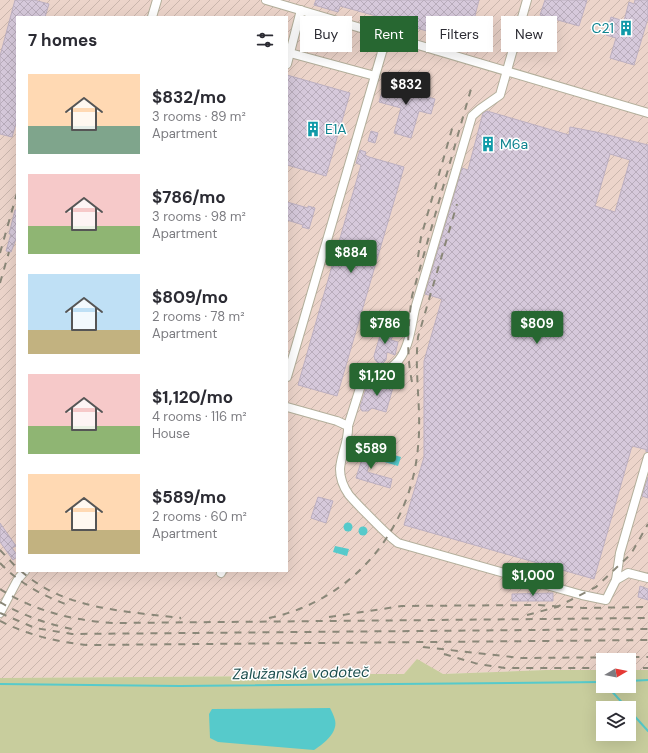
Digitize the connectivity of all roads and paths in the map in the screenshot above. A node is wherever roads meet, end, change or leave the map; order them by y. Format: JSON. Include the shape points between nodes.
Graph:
{"nodes":[{"id":1,"x":157,"y":0,"type":"edge"},
{"id":2,"x":266,"y":0,"type":"edge"},
{"id":3,"x":527,"y":0,"type":"edge"},
{"id":4,"x":302,"y":10,"type":"junction"},
{"id":5,"x":152,"y":16,"type":"edge"},
{"id":6,"x":360,"y":27,"type":"edge"},
{"id":7,"x":418,"y":44,"type":"edge"},
{"id":8,"x":382,"y":52,"type":"edge"},
{"id":9,"x":288,"y":59,"type":"edge"},
{"id":10,"x":506,"y":70,"type":"junction"},
{"id":11,"x":375,"y":76,"type":"junction"},
{"id":12,"x":648,"y":112,"type":"edge"},
{"id":13,"x":288,"y":374,"type":"edge"},
{"id":14,"x":288,"y":407,"type":"edge"},
{"id":15,"x":348,"y":426,"type":"junction"},
{"id":16,"x":648,"y":457,"type":"edge"},
{"id":17,"x":24,"y":572,"type":"edge"},
{"id":18,"x":648,"y":578,"type":"edge"},
{"id":19,"x":616,"y":580,"type":"junction"},
{"id":20,"x":0,"y":613,"type":"edge"}],
"edges":[{"from":1,"to":5,"type":"lane"},
{"from":2,"to":4,"type":"lane"},
{"from":3,"to":10,"type":"lane"},
{"from":4,"to":6,"type":"lane"},
{"from":4,"to":9,"type":"lane"},
{"from":7,"to":10,"type":"lane"},
{"from":8,"to":11,"type":"lane"},
{"from":9,"to":11,"type":"lane"},
{"from":10,"to":12,"type":"lane"},
{"from":10,"to":15,"type":"lane","via":[[500,95],[472,116],[402,357],[395,365],[361,385]]},
{"from":11,"to":13,"type":"lane"},
{"from":14,"to":15,"type":"lane"},
{"from":15,"to":19,"type":"lane","via":[[341,457],[342,482],[354,501],[398,543],[606,600]]},
{"from":16,"to":19,"type":"lane","via":[[620,553]]},
{"from":17,"to":20,"type":"lane"},
{"from":18,"to":19,"type":"lane","via":[[628,573]]}]}
